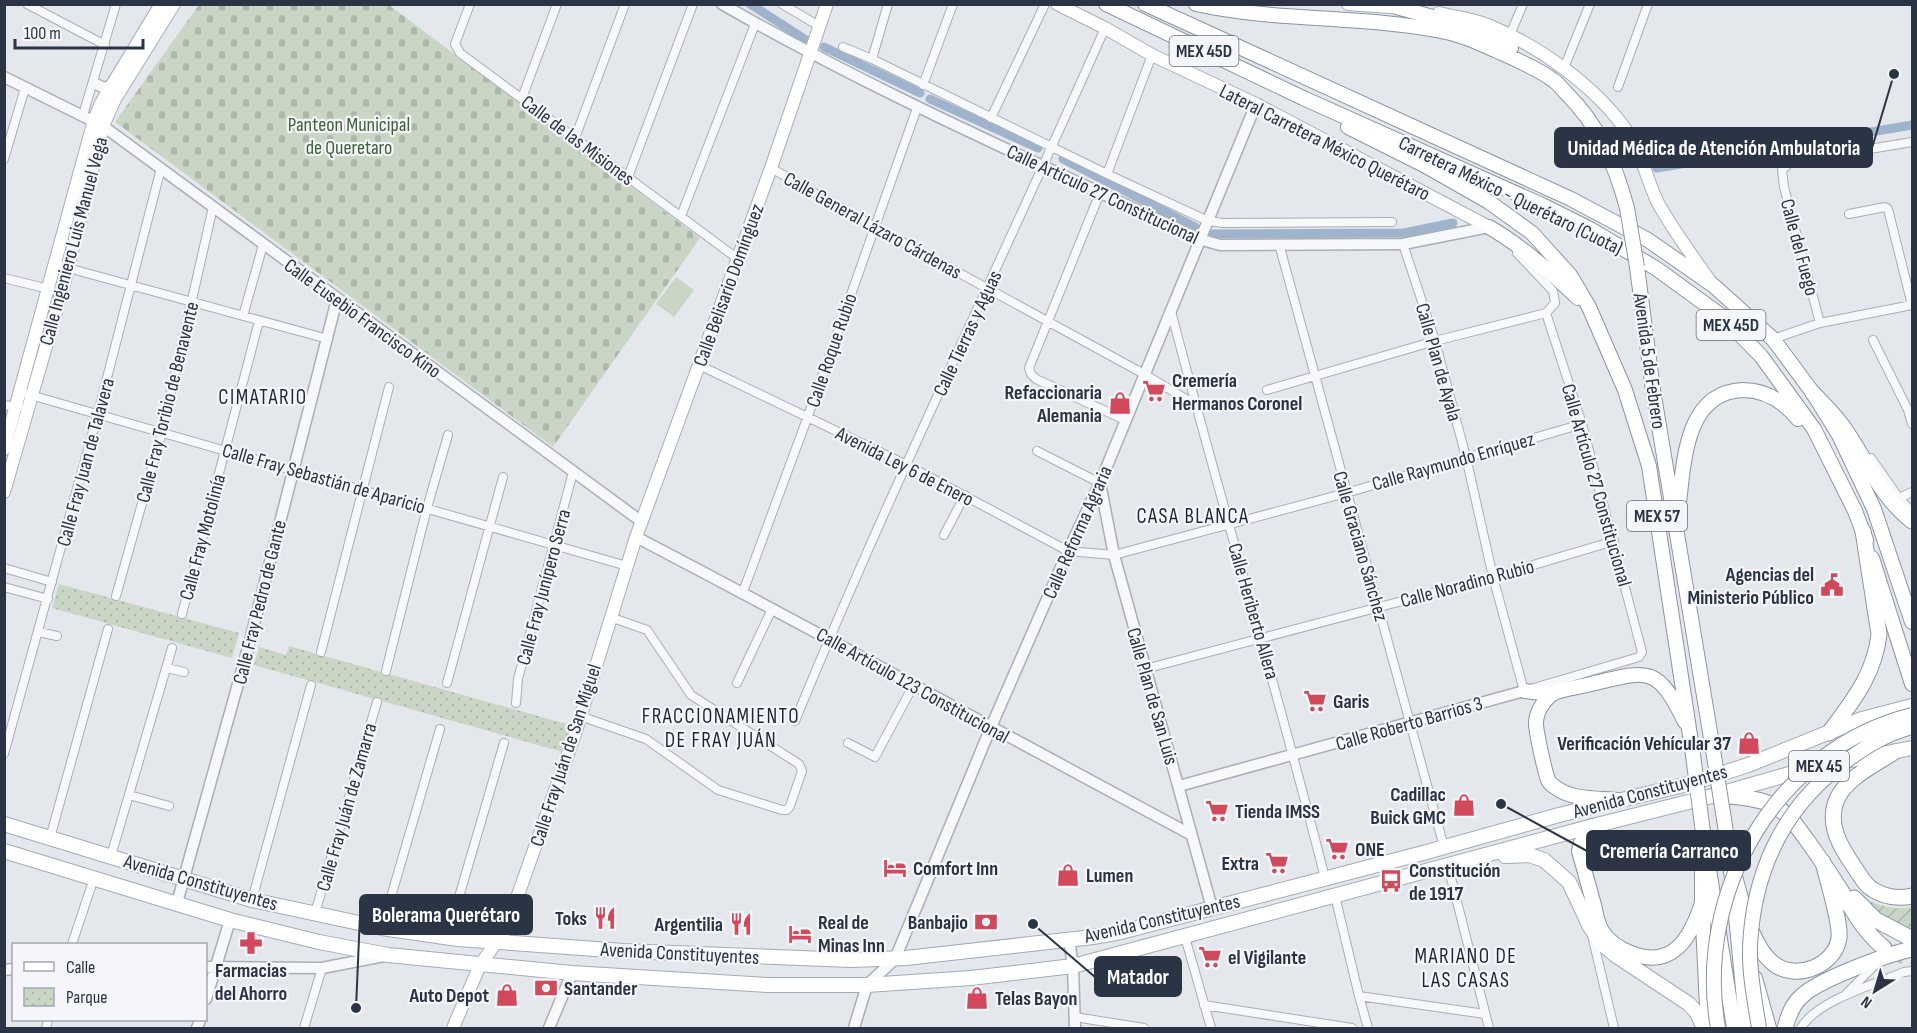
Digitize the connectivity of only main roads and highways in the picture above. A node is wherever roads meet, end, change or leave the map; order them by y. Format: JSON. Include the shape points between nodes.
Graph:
{"nodes":[{"id":1,"x":161,"y":4,"type":"edge"},
{"id":2,"x":174,"y":4,"type":"edge"},
{"id":3,"x":827,"y":4,"type":"edge"},
{"id":4,"x":1057,"y":4,"type":"edge"},
{"id":5,"x":1106,"y":4,"type":"edge"},
{"id":6,"x":1145,"y":4,"type":"edge"},
{"id":7,"x":1196,"y":4,"type":"edge"},
{"id":8,"x":1348,"y":4,"type":"edge"},
{"id":9,"x":1396,"y":7,"type":"junction"},
{"id":10,"x":1554,"y":80,"type":"junction"},
{"id":11,"x":1303,"y":99,"type":"junction"},
{"id":12,"x":94,"y":120,"type":"junction"},
{"id":13,"x":1489,"y":227,"type":"joint"},
{"id":14,"x":1714,"y":286,"type":"junction"},
{"id":15,"x":1589,"y":307,"type":"junction"},
{"id":16,"x":1813,"y":393,"type":"junction"},
{"id":17,"x":20,"y":401,"type":"edge"},
{"id":18,"x":4,"y":449,"type":"edge"},
{"id":19,"x":4,"y":492,"type":"edge"},
{"id":20,"x":1855,"y":511,"type":"junction"},
{"id":21,"x":1912,"y":522,"type":"edge"},
{"id":22,"x":1676,"y":525,"type":"junction"},
{"id":23,"x":1863,"y":531,"type":"junction"},
{"id":24,"x":627,"y":566,"type":"joint"},
{"id":25,"x":1912,"y":622,"type":"edge"},
{"id":26,"x":1912,"y":684,"type":"edge"},
{"id":27,"x":1524,"y":691,"type":"road end"},
{"id":28,"x":1551,"y":694,"type":"junction"},
{"id":29,"x":1912,"y":706,"type":"edge"},
{"id":30,"x":1912,"y":715,"type":"edge"},
{"id":31,"x":1912,"y":726,"type":"edge"},
{"id":32,"x":1691,"y":733,"type":"junction"},
{"id":33,"x":1829,"y":733,"type":"junction"},
{"id":34,"x":1912,"y":748,"type":"edge"},
{"id":35,"x":1894,"y":753,"type":"junction"},
{"id":36,"x":1716,"y":795,"type":"junction"},
{"id":37,"x":1618,"y":800,"type":"junction"},
{"id":38,"x":4,"y":824,"type":"edge"},
{"id":39,"x":1593,"y":826,"type":"junction"},
{"id":40,"x":1703,"y":831,"type":"junction"},
{"id":41,"x":4,"y":851,"type":"edge"},
{"id":42,"x":1485,"y":856,"type":"junction"},
{"id":43,"x":1823,"y":861,"type":"junction"},
{"id":44,"x":1732,"y":866,"type":"junction"},
{"id":45,"x":1912,"y":896,"type":"edge"},
{"id":46,"x":1702,"y":903,"type":"junction"},
{"id":47,"x":1736,"y":925,"type":"junction"},
{"id":48,"x":1912,"y":939,"type":"edge"},
{"id":49,"x":497,"y":942,"type":"junction"},
{"id":50,"x":1912,"y":949,"type":"edge"},
{"id":51,"x":1883,"y":953,"type":"junction"},
{"id":52,"x":480,"y":965,"type":"junction"},
{"id":53,"x":453,"y":1029,"type":"edge"},
{"id":54,"x":1706,"y":1029,"type":"edge"},
{"id":55,"x":1718,"y":1029,"type":"edge"},
{"id":56,"x":1734,"y":1029,"type":"edge"},
{"id":57,"x":1747,"y":1029,"type":"edge"},
{"id":58,"x":1759,"y":1029,"type":"edge"},
{"id":59,"x":1768,"y":1029,"type":"edge"},
{"id":60,"x":1785,"y":1029,"type":"edge"}],
"edges":[{"from":1,"to":12,"type":"main road","name":"Calle Ingeniero Luis Manuel Vega"},
{"from":2,"to":12,"type":"main road","name":"Calle Ingeniero Luis Manuel Vega","via":[[115,99]]},
{"from":3,"to":24,"type":"main road","name":"Calle Belisario Domínguez"},
{"from":4,"to":13,"type":"main road","name":"Lateral Carretera México Querétaro"},
{"from":5,"to":11,"type":"main road","name":"Carretera México - Querétaro (Cuota)","number":"MEX 45D"},
{"from":6,"to":14,"type":"main road","name":"Carretera México - Querétaro (Cuota)","number":"MEX 45D","via":[[1571,199],[1648,240]]},
{"from":7,"to":10,"type":"main road","name":"Avenida 5 de Febrero","number":"MEX 57","via":[[1241,13],[1443,31],[1515,58]]},
{"from":8,"to":9,"type":"main road"},
{"from":9,"to":10,"type":"main road","via":[[1483,33],[1516,50]]},
{"from":9,"to":14,"type":"main road","via":[[1476,22],[1510,35],[1564,68],[1607,106],[1629,134],[1659,204]]},
{"from":10,"to":22,"type":"main road","name":"Avenida 5 de Febrero","number":"MEX 57","bridge":true,"via":[[1600,134],[1627,208]]},
{"from":11,"to":15,"type":"main road","name":"Avenida 5 de Febrero","number":"MEX 57","via":[[1345,126],[1489,202],[1532,233],[1570,275]]},
{"from":11,"to":20,"type":"main road","name":"Carretera México - Querétaro (Cuota)","number":"MEX 45D","via":[[1592,230],[1657,269],[1724,318],[1761,356],[1814,429]]},
{"from":12,"to":17,"type":"main road","name":"Calle Ingeniero Luis Manuel Vega"},
{"from":12,"to":17,"type":"main road","name":"Calle Ingeniero Luis Manuel Vega","via":[[64,284]]},
{"from":13,"to":15,"type":"main road","via":[[1525,251]]},
{"from":14,"to":16,"type":"main road","name":"Carretera México - Querétaro (Cuota)","number":"MEX 45D","via":[[1773,339]]},
{"from":15,"to":32,"type":"main road","name":"Avenida 5 de Febrero","number":"MEX 57","via":[[1625,390],[1649,466]]},
{"from":16,"to":21,"type":"highway","via":[[1843,426],[1877,484]]},
{"from":16,"to":25,"type":"main road","name":"Carretera México - Querétaro (Cuota)","number":"MEX 45D","via":[[1839,435],[1874,509]]},
{"from":17,"to":18,"type":"main road","name":"Calle Ingeniero Luis Manuel Vega"},
{"from":17,"to":19,"type":"main road","name":"Calle Ingeniero Luis Manuel Vega"},
{"from":20,"to":22,"type":"main road","via":[[1790,409],[1773,396],[1753,390],[1734,391],[1712,399],[1699,414],[1689,437]]},
{"from":20,"to":23,"type":"main road","name":"Carretera México - Querétaro (Cuota)","number":"MEX 45D"},
{"from":22,"to":44,"type":"main road","name":"Avenida 5 de Febrero","number":"MEX 57","bridge":true},
{"from":23,"to":26,"type":"main road","name":"Carretera México - Querétaro (Cuota)","number":"MEX 45D"},
{"from":23,"to":33,"type":"highway","via":[[1879,634],[1877,651],[1864,683]]},
{"from":24,"to":49,"type":"main road","name":"Calle Fray Juán de San Miguel","via":[[558,783],[506,929]]},
{"from":27,"to":28,"type":"main road"},
{"from":28,"to":32,"type":"main road","via":[[1631,674],[1649,675],[1662,683],[1673,698]]},
{"from":28,"to":37,"type":"main road","via":[[1539,708],[1536,723],[1547,779],[1568,794]]},
{"from":29,"to":33,"type":"main road","name":"Avenida Constituyentes","number":"MEX 45","via":[[1862,719]]},
{"from":30,"to":55,"type":"main road","number":"MEX 45","bridge":true,"via":[[1870,729],[1824,757],[1784,794],[1753,835],[1727,893],[1715,948]]},
{"from":31,"to":58,"type":"main road","number":"MEX 45","bridge":true,"via":[[1877,740],[1831,773],[1808,794],[1770,852],[1753,912],[1750,949]]},
{"from":32,"to":40,"type":"main road","name":"Avenida 5 de Febrero","number":"MEX 57","bridge":true},
{"from":33,"to":37,"type":"main road","name":"Avenida Constituyentes","number":"MEX 45","via":[[1692,783]]},
{"from":34,"to":35,"type":"main road","name":"Avenida Constituyentes","number":"MEX 45"},
{"from":35,"to":36,"type":"main road","name":"Avenida Constituyentes","number":"MEX 45","via":[[1810,768]]},
{"from":35,"to":45,"type":"highway","via":[[1846,786],[1834,805],[1833,820],[1844,852],[1866,884],[1886,896]]},
{"from":36,"to":39,"type":"main road","name":"Avenida Constituyentes","number":"MEX 45"},
{"from":36,"to":43,"type":"highway","via":[[1756,800],[1782,810]]},
{"from":37,"to":49,"type":"main road","name":"Avenida Constituyentes","via":[[1121,932],[1069,939],[895,959],[851,960]]},
{"from":38,"to":49,"type":"main road","name":"Avenida Constituyentes","via":[[252,900],[382,928]]},
{"from":39,"to":42,"type":"main road","name":"Avenida Constituyentes"},
{"from":39,"to":46,"type":"main road","via":[[1579,851],[1599,926],[1613,944],[1647,958],[1670,953],[1688,937]]},
{"from":40,"to":46,"type":"main road"},
{"from":40,"to":56,"type":"main road","name":"Avenida 5 de Febrero","number":"MEX 57"},
{"from":41,"to":52,"type":"main road","name":"Avenida Constituyentes","via":[[230,920],[319,942],[388,956]]},
{"from":42,"to":52,"type":"main road","name":"Avenida Constituyentes","via":[[1073,966],[971,978],[767,986]]},
{"from":42,"to":54,"type":"main road","via":[[1529,855],[1544,860],[1569,882],[1602,944],[1689,1004]]},
{"from":43,"to":44,"type":"highway","via":[[1839,928],[1838,944],[1820,965],[1800,971],[1773,963],[1759,947]]},
{"from":43,"to":48,"type":"highway","via":[[1875,921]]},
{"from":43,"to":51,"type":"highway"},
{"from":44,"to":47,"type":"main road","name":"Avenida 5 de Febrero","number":"MEX 57"},
{"from":46,"to":54,"type":"main road"},
{"from":47,"to":57,"type":"main road","name":"Avenida 5 de Febrero","number":"MEX 57"},
{"from":47,"to":59,"type":"main road","via":[[1761,995]]},
{"from":49,"to":52,"type":"main road","name":"Calle Fray Juán de San Miguel"},
{"from":50,"to":51,"type":"highway"},
{"from":51,"to":60,"type":"highway","via":[[1800,997]]},
{"from":52,"to":53,"type":"main road","name":"Calle Fray Juán de San Miguel"}]}
